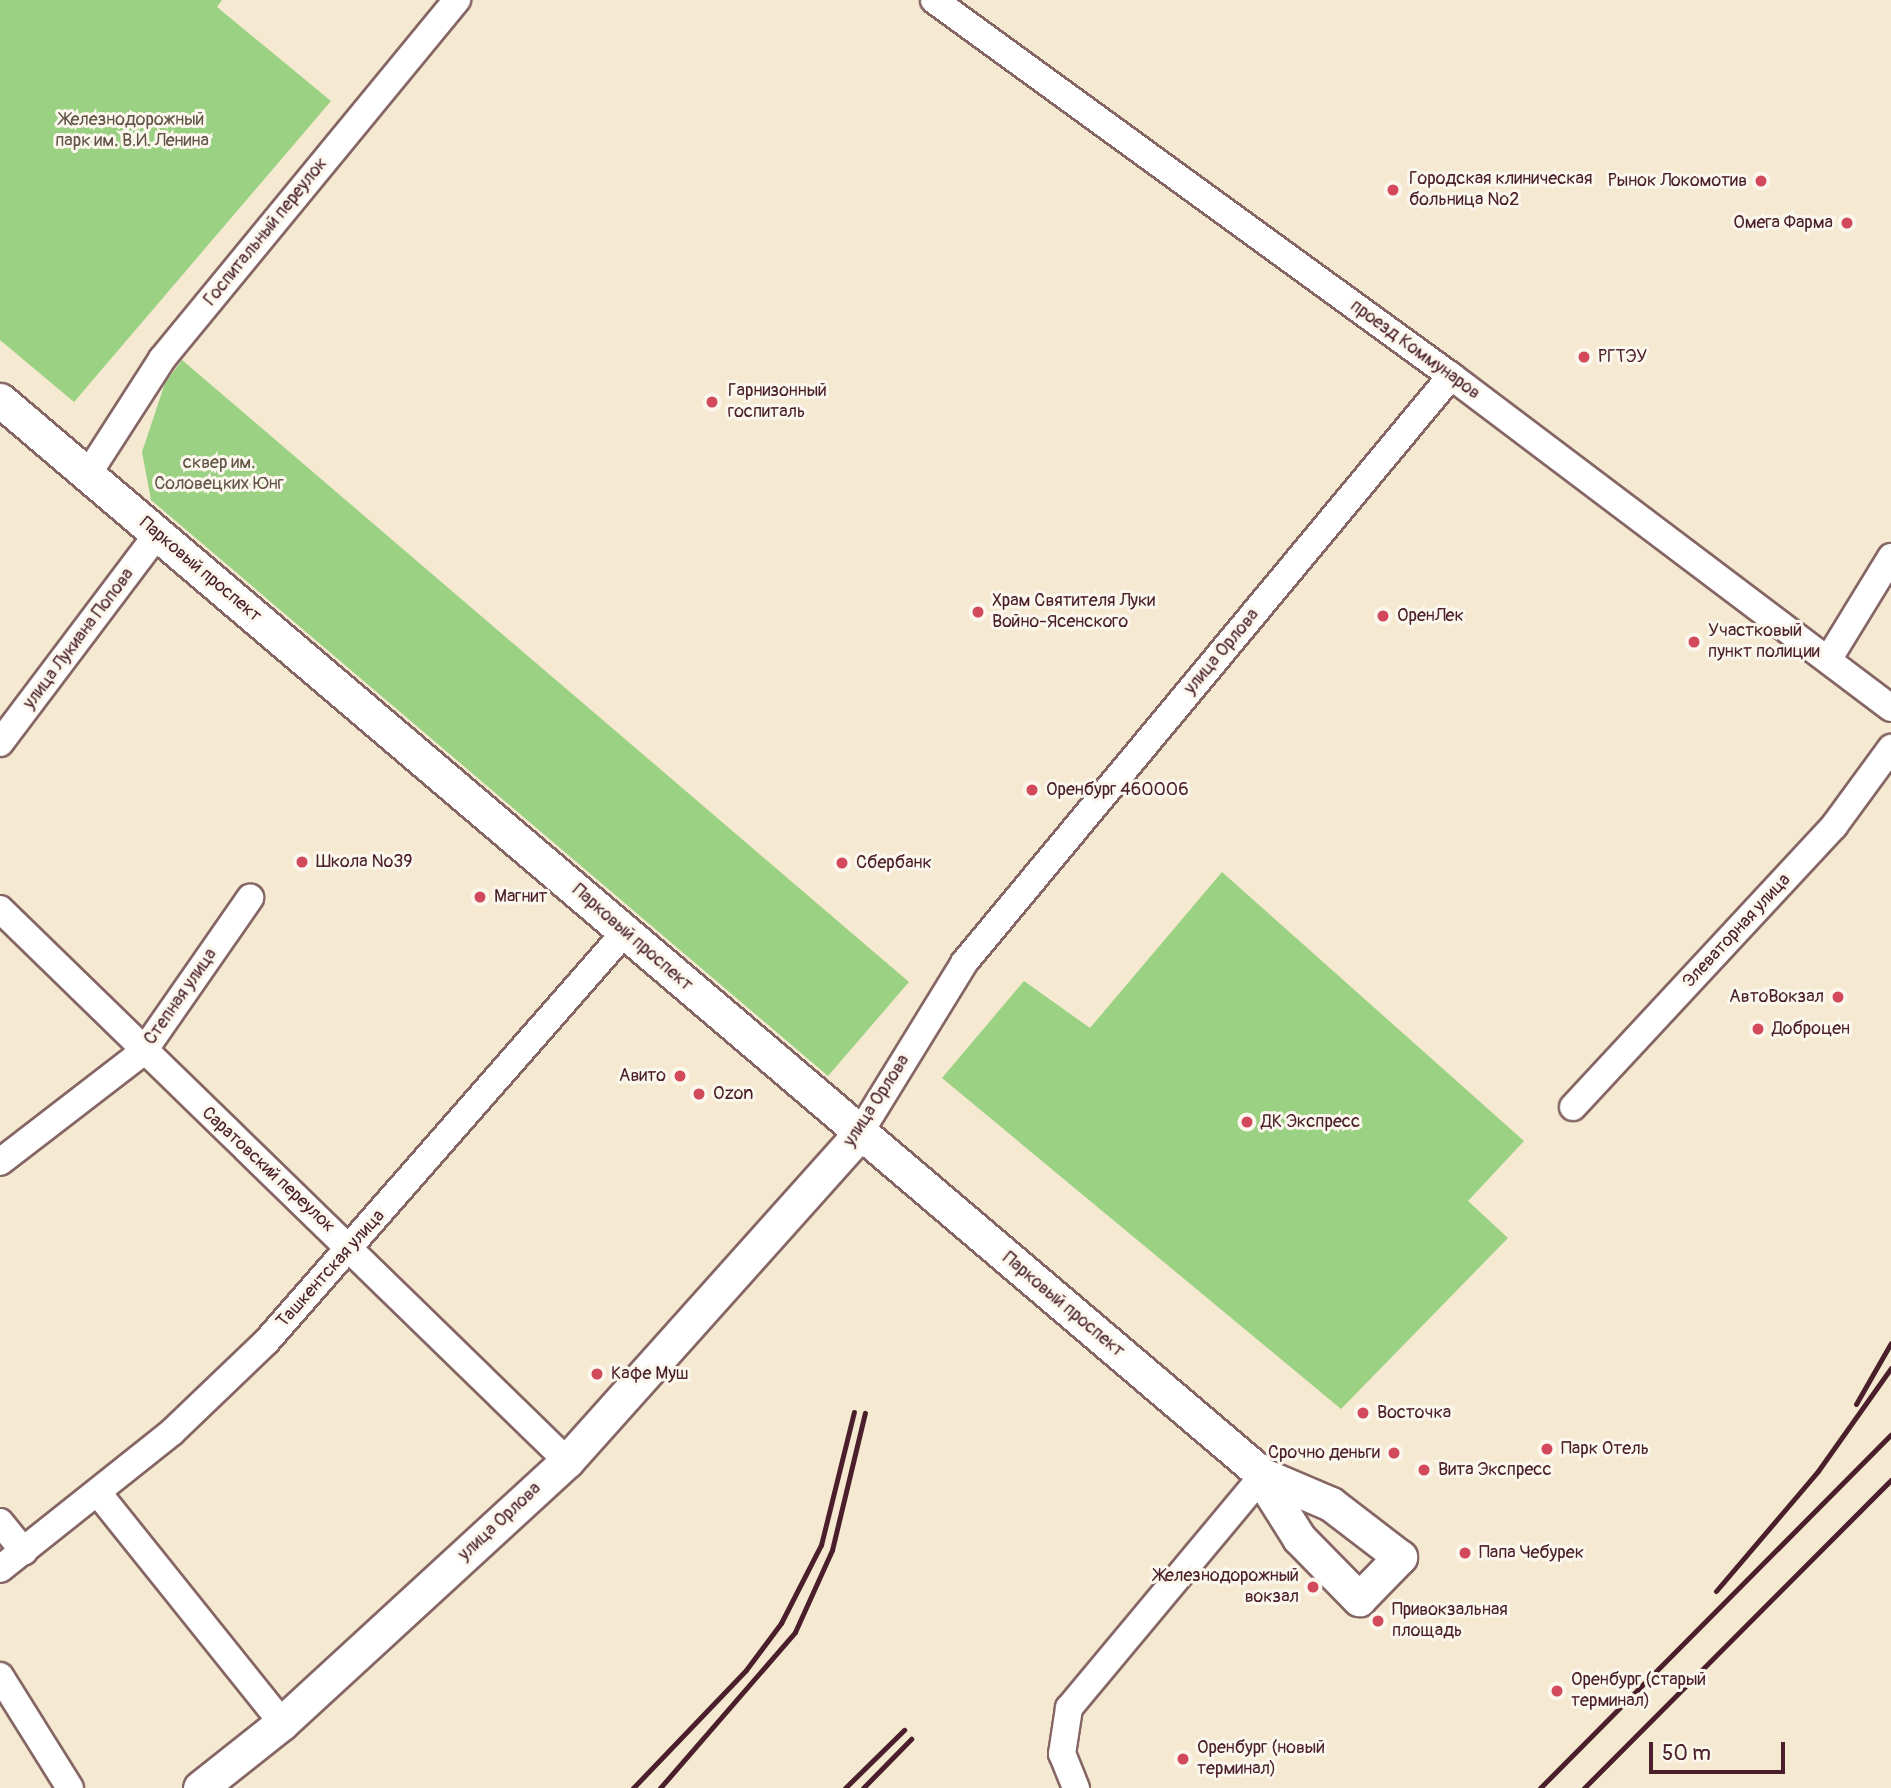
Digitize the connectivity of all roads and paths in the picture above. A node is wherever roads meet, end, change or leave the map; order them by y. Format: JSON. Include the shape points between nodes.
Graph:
{"nodes":[{"id":1,"x":457,"y":0,"type":"edge"},
{"id":2,"x":934,"y":0,"type":"edge"},
{"id":3,"x":1451,"y":376,"type":"junction"},
{"id":4,"x":0,"y":400,"type":"edge"},
{"id":5,"x":88,"y":474,"type":"junction"},
{"id":6,"x":158,"y":535,"type":"junction"},
{"id":7,"x":1891,"y":557,"type":"edge"},
{"id":8,"x":1828,"y":660,"type":"junction"},
{"id":9,"x":1891,"y":708,"type":"edge"},
{"id":10,"x":0,"y":743,"type":"edge"},
{"id":11,"x":1891,"y":748,"type":"edge"},
{"id":12,"x":250,"y":898,"type":"dead end"},
{"id":13,"x":0,"y":909,"type":"edge"},
{"id":14,"x":625,"y":932,"type":"junction"},
{"id":15,"x":143,"y":1052,"type":"junction"},
{"id":16,"x":1573,"y":1107,"type":"dead end"},
{"id":17,"x":859,"y":1134,"type":"junction"},
{"id":18,"x":0,"y":1162,"type":"edge"},
{"id":19,"x":352,"y":1248,"type":"junction"},
{"id":20,"x":567,"y":1461,"type":"junction"},
{"id":21,"x":1263,"y":1475,"type":"joint"},
{"id":22,"x":98,"y":1493,"type":"junction"},
{"id":23,"x":0,"y":1522,"type":"edge"},
{"id":24,"x":24,"y":1552,"type":"junction"},
{"id":25,"x":0,"y":1569,"type":"edge"},
{"id":26,"x":0,"y":1676,"type":"edge"},
{"id":27,"x":282,"y":1723,"type":"junction"},
{"id":28,"x":70,"y":1788,"type":"edge"},
{"id":29,"x":200,"y":1788,"type":"edge"},
{"id":30,"x":1076,"y":1788,"type":"edge"}],
"edges":[{"from":1,"to":5,"type":"street","name":"Госпитальный переулок","via":[[162,359]]},
{"from":2,"to":3,"type":"street","name":"проезд Коммунаров"},
{"from":3,"to":8,"type":"street","name":"проезд Коммунаров"},
{"from":3,"to":17,"type":"street","name":"улица Орлова","via":[[971,954]]},
{"from":4,"to":5,"type":"main road","name":"Парковый проспект"},
{"from":5,"to":6,"type":"main road","name":"Парковый проспект"},
{"from":6,"to":10,"type":"street","name":"улица Лукиана Попова"},
{"from":6,"to":14,"type":"main road","name":"Парковый проспект"},
{"from":7,"to":8,"type":"street"},
{"from":8,"to":9,"type":"street","name":"проезд Коммунаров"},
{"from":11,"to":16,"type":"street","name":"Элеваторная улица","via":[[1834,826]]},
{"from":12,"to":15,"type":"street","name":"Степная улица"},
{"from":13,"to":15,"type":"street","name":"Саратовский переулок"},
{"from":14,"to":17,"type":"main road","name":"Парковый проспект"},
{"from":14,"to":19,"type":"street","name":"Ташкентская улица"},
{"from":15,"to":18,"type":"street","name":"Степная улица"},
{"from":15,"to":19,"type":"street","name":"Саратовский переулок"},
{"from":17,"to":20,"type":"main road","name":"улица Орлова"},
{"from":17,"to":21,"type":"main road","name":"Парковый проспект"},
{"from":19,"to":20,"type":"street","name":"Саратовский переулок"},
{"from":19,"to":22,"type":"street","name":"Ташкентская улица","via":[[266,1342]]},
{"from":20,"to":27,"type":"main road","name":"улица Орлова"},
{"from":21,"to":30,"type":"street","via":[[1069,1708],[1062,1754]]},
{"from":22,"to":24,"type":"street","name":"Ташкентская улица"},
{"from":22,"to":27,"type":"street"},
{"from":23,"to":24,"type":"street"},
{"from":24,"to":25,"type":"street","name":"Ташкентская улица"},
{"from":26,"to":28,"type":"street"},
{"from":27,"to":29,"type":"main road","name":"улица Орлова"}]}
